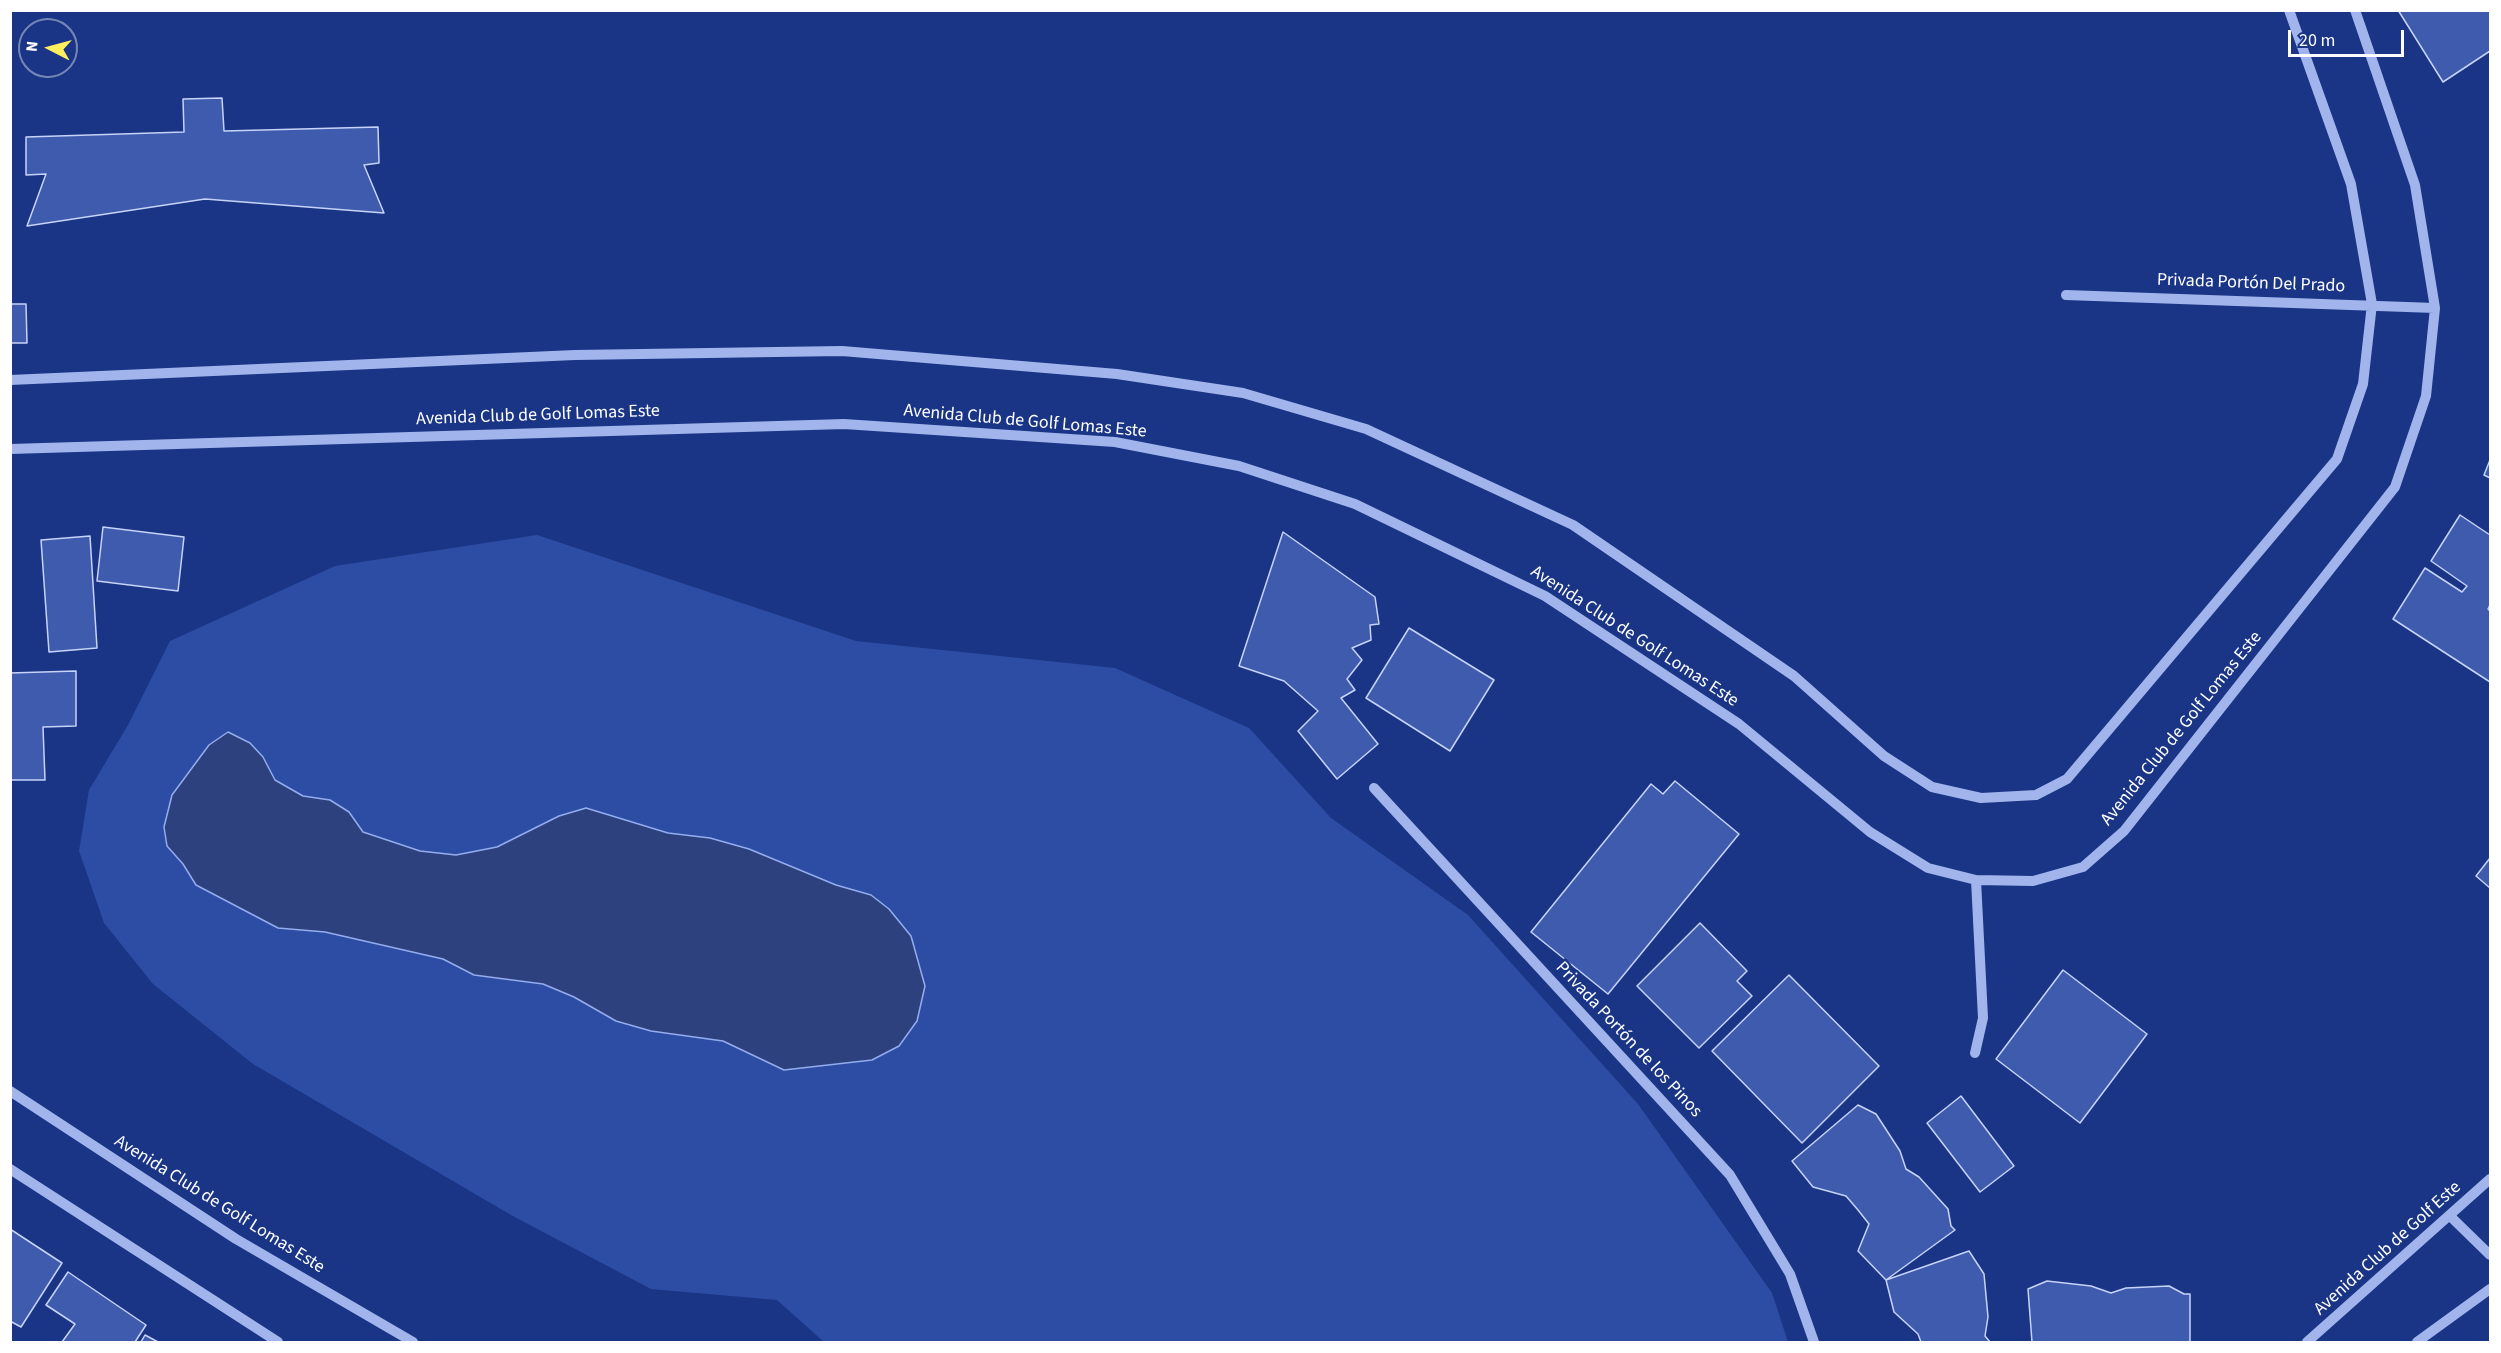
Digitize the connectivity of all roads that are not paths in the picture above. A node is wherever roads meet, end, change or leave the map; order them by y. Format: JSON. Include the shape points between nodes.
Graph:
{"nodes":[{"id":1,"x":2289,"y":10,"type":"edge"},
{"id":2,"x":2355,"y":10,"type":"edge"},
{"id":3,"x":2066,"y":295,"type":"dead end"},
{"id":4,"x":2372,"y":304,"type":"junction"},
{"id":5,"x":2434,"y":308,"type":"junction"},
{"id":6,"x":10,"y":380,"type":"edge"},
{"id":7,"x":10,"y":449,"type":"edge"},
{"id":8,"x":1374,"y":788,"type":"dead end"},
{"id":9,"x":1976,"y":880,"type":"junction"},
{"id":10,"x":1975,"y":1053,"type":"dead end"},
{"id":11,"x":10,"y":1091,"type":"edge"},
{"id":12,"x":10,"y":1169,"type":"edge"},
{"id":13,"x":2490,"y":1179,"type":"edge"},
{"id":14,"x":2450,"y":1216,"type":"junction"},
{"id":15,"x":2490,"y":1255,"type":"edge"},
{"id":16,"x":2490,"y":1289,"type":"edge"},
{"id":17,"x":278,"y":1342,"type":"edge"},
{"id":18,"x":413,"y":1342,"type":"edge"},
{"id":19,"x":1814,"y":1342,"type":"edge"},
{"id":20,"x":2307,"y":1342,"type":"edge"},
{"id":21,"x":2417,"y":1342,"type":"edge"}],
"edges":[{"from":1,"to":4,"type":"street","via":[[2351,184]]},
{"from":2,"to":5,"type":"street","name":"Avenida Club de Golf Lomas Este","via":[[2415,185]]},
{"from":3,"to":4,"type":"street","name":"Privada Portón Del Prado"},
{"from":4,"to":5,"type":"street","name":"Privada Portón Del Prado"},
{"from":4,"to":6,"type":"street","via":[[2363,384],[2337,459],[2067,779],[2036,795],[1981,798],[1932,787],[1884,756],[1794,676],[1573,525],[1366,429],[1243,393],[1117,374],[842,351],[575,356]]},
{"from":5,"to":9,"type":"street","name":"Avenida Club de Golf Lomas Este","via":[[2426,396],[2395,487],[2124,831],[2083,867],[2033,881]]},
{"from":7,"to":9,"type":"street","name":"Avenida Club de Golf Lomas Este","via":[[844,423],[1115,442],[1239,466],[1355,504],[1545,596],[1739,724],[1870,832],[1928,868]]},
{"from":8,"to":19,"type":"street","name":"Privada Portón de los Pinos","via":[[1730,1175],[1790,1274]]},
{"from":9,"to":10,"type":"street","via":[[1983,1018]]},
{"from":11,"to":18,"type":"street","name":"Avenida Club de Golf Lomas Este","via":[[236,1239]]},
{"from":12,"to":17,"type":"street"},
{"from":13,"to":14,"type":"street","name":"Avenida Club de Golf Este"},
{"from":14,"to":15,"type":"street"},
{"from":14,"to":20,"type":"street","name":"Avenida Club de Golf Este"},
{"from":16,"to":21,"type":"street"}]}
